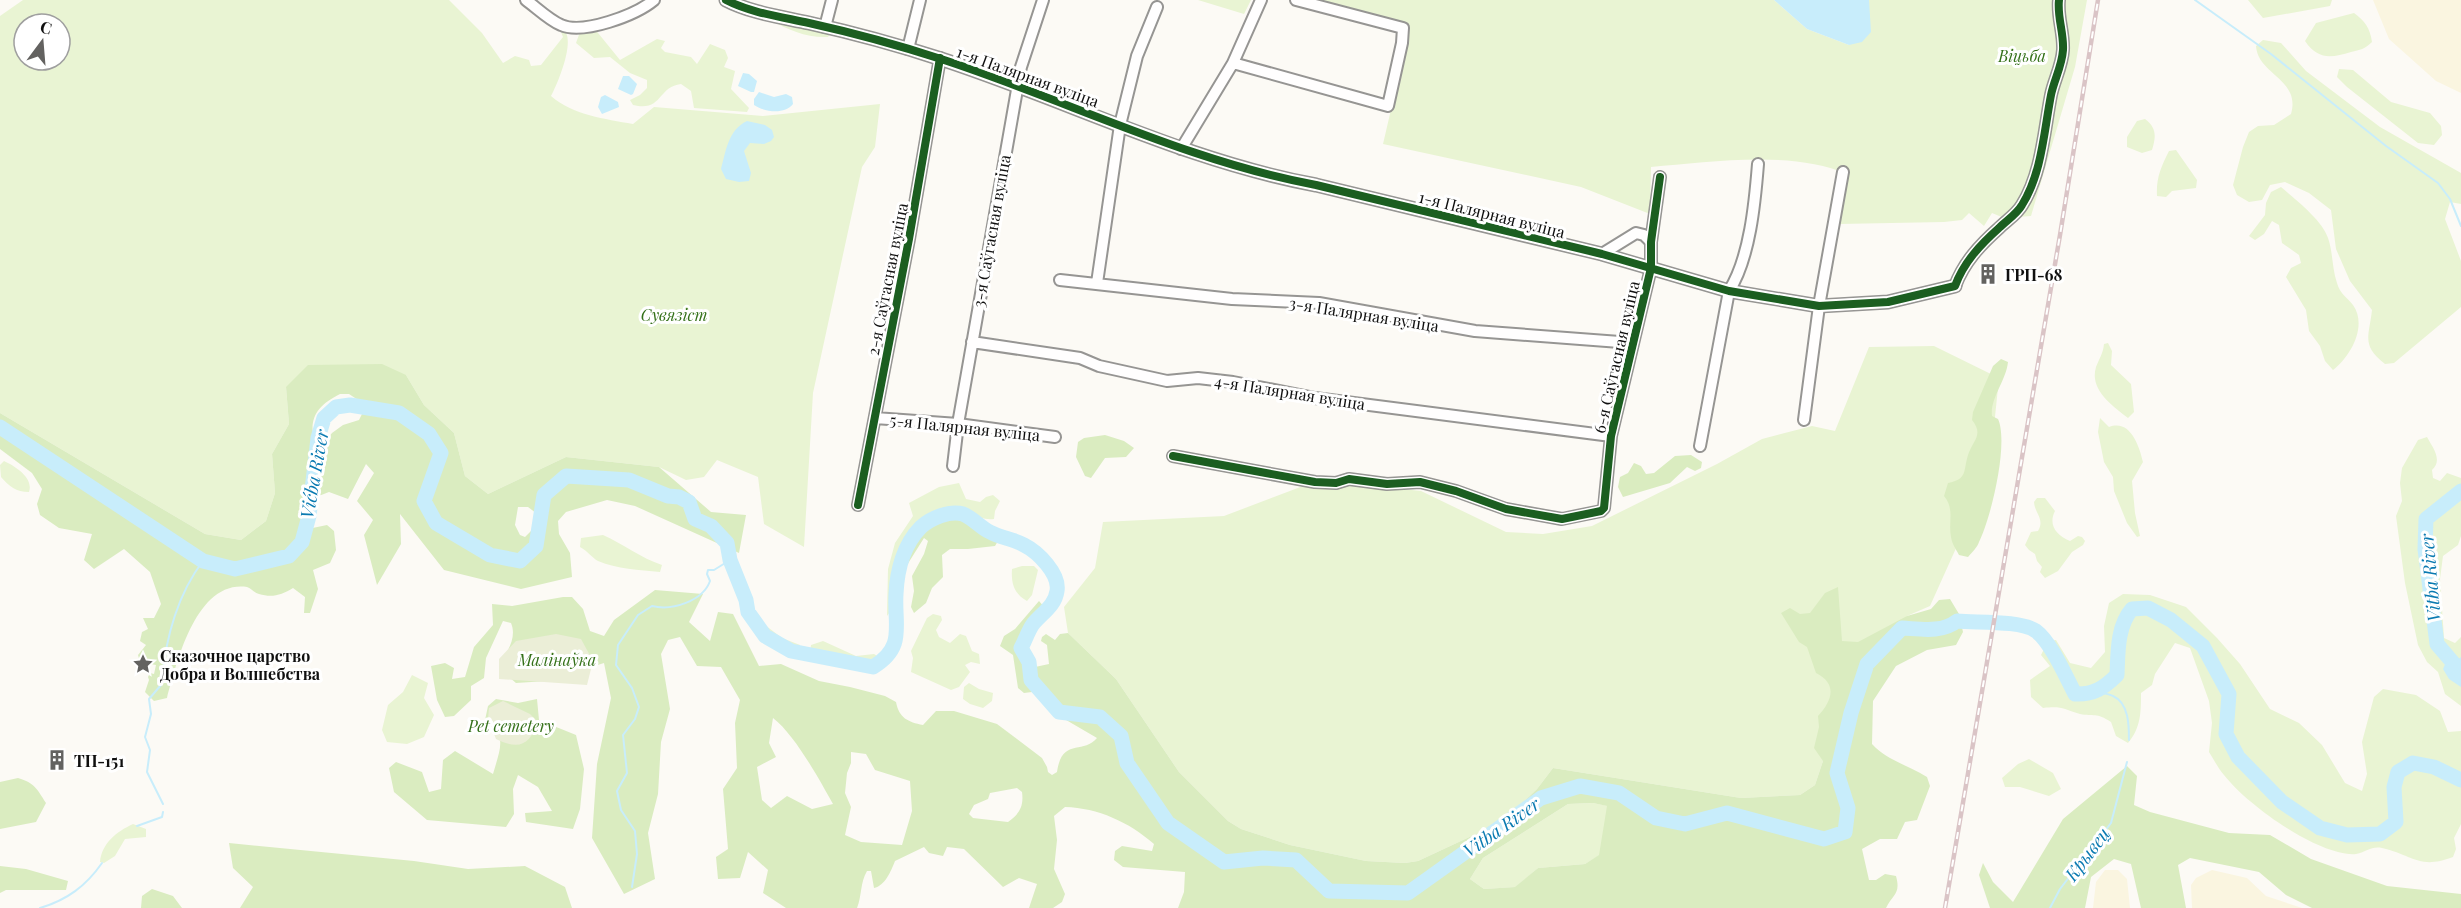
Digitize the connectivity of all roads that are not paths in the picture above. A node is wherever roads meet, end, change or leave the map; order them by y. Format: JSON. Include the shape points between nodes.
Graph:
{"nodes":[{"id":1,"x":526,"y":0,"type":"edge"},
{"id":2,"x":654,"y":0,"type":"edge"},
{"id":3,"x":726,"y":0,"type":"edge"},
{"id":4,"x":832,"y":0,"type":"edge"},
{"id":5,"x":920,"y":0,"type":"edge"},
{"id":6,"x":1043,"y":0,"type":"edge"},
{"id":7,"x":1261,"y":0,"type":"edge"},
{"id":8,"x":1296,"y":0,"type":"edge"},
{"id":9,"x":2059,"y":0,"type":"edge"},
{"id":10,"x":748,"y":4,"type":"edge"},
{"id":11,"x":1157,"y":7,"type":"dead end"},
{"id":12,"x":825,"y":27,"type":"junction"},
{"id":13,"x":908,"y":49,"type":"junction"},
{"id":14,"x":940,"y":58,"type":"junction"},
{"id":15,"x":1233,"y":63,"type":"junction"},
{"id":16,"x":1018,"y":84,"type":"junction"},
{"id":17,"x":1120,"y":125,"type":"junction"},
{"id":18,"x":1181,"y":149,"type":"junction"},
{"id":19,"x":1758,"y":164,"type":"dead end"},
{"id":20,"x":1843,"y":172,"type":"dead end"},
{"id":21,"x":1660,"y":177,"type":"dead end"},
{"id":22,"x":1651,"y":242,"type":"junction"},
{"id":23,"x":1602,"y":254,"type":"junction"},
{"id":24,"x":1651,"y":268,"type":"junction"},
{"id":25,"x":1060,"y":280,"type":"dead end"},
{"id":26,"x":1097,"y":283,"type":"junction"},
{"id":27,"x":1955,"y":286,"type":"joint"},
{"id":28,"x":1729,"y":291,"type":"junction"},
{"id":29,"x":1819,"y":306,"type":"junction"},
{"id":30,"x":972,"y":342,"type":"junction"},
{"id":31,"x":1633,"y":343,"type":"junction"},
{"id":32,"x":875,"y":418,"type":"junction"},
{"id":33,"x":1804,"y":420,"type":"dead end"},
{"id":34,"x":958,"y":423,"type":"junction"},
{"id":35,"x":1611,"y":436,"type":"junction"},
{"id":36,"x":1055,"y":437,"type":"dead end"},
{"id":37,"x":1700,"y":446,"type":"dead end"},
{"id":38,"x":1173,"y":456,"type":"dead end"},
{"id":39,"x":953,"y":466,"type":"dead end"},
{"id":40,"x":858,"y":505,"type":"dead end"}],
"edges":[{"from":1,"to":2,"type":"street","via":[[560,25],[575,30],[642,10]]},
{"from":3,"to":10,"type":"street","name":"1-я Палярная вуліца"},
{"from":4,"to":12,"type":"street"},
{"from":5,"to":13,"type":"street"},
{"from":6,"to":16,"type":"street","name":"3-я Саўгасная вуліца"},
{"from":7,"to":15,"type":"street"},
{"from":8,"to":15,"type":"street","via":[[1403,27],[1388,106]]},
{"from":9,"to":27,"type":"street","name":"1-я Палярная вуліца","via":[[2063,53],[2030,190],[2020,208],[1967,261]]},
{"from":10,"to":12,"type":"street","name":"1-я Палярная вуліца"},
{"from":11,"to":17,"type":"street","via":[[1137,56]]},
{"from":12,"to":13,"type":"street","name":"1-я Палярная вуліца"},
{"from":13,"to":14,"type":"street","name":"1-я Палярная вуліца"},
{"from":14,"to":16,"type":"street","name":"1-я Палярная вуліца"},
{"from":14,"to":32,"type":"street","name":"2-я Саўгасная вуліца"},
{"from":15,"to":18,"type":"street"},
{"from":16,"to":17,"type":"street","name":"1-я Палярная вуліца"},
{"from":16,"to":30,"type":"street","name":"3-я Саўгасная вуліца"},
{"from":17,"to":18,"type":"street","name":"1-я Палярная вуліца"},
{"from":17,"to":26,"type":"street"},
{"from":18,"to":23,"type":"street","name":"1-я Палярная вуліца","via":[[1269,176]]},
{"from":19,"to":28,"type":"street","via":[[1754,212],[1737,278]]},
{"from":20,"to":29,"type":"street"},
{"from":21,"to":22,"type":"street","name":"6-я Саўгасная вуліца"},
{"from":22,"to":23,"type":"street","via":[[1636,233]]},
{"from":22,"to":24,"type":"street","name":"6-я Саўгасная вуліца"},
{"from":23,"to":24,"type":"street","name":"1-я Палярная вуліца"},
{"from":24,"to":28,"type":"street","name":"1-я Палярная вуліца"},
{"from":24,"to":31,"type":"street","name":"6-я Саўгасная вуліца"},
{"from":25,"to":26,"type":"street","name":"3-я Палярная вуліца"},
{"from":26,"to":31,"type":"street","name":"3-я Палярная вуліца","via":[[1220,298],[1319,303],[1475,331]]},
{"from":27,"to":29,"type":"street","name":"1-я Палярная вуліца","via":[[1888,302]]},
{"from":28,"to":29,"type":"street","name":"1-я Палярная вуліца"},
{"from":28,"to":37,"type":"street"},
{"from":29,"to":33,"type":"street"},
{"from":30,"to":34,"type":"street","name":"3-я Саўгасная вуліца"},
{"from":30,"to":35,"type":"street","name":"4-я Палярная вуліца","via":[[1080,358],[1167,381],[1198,378],[1233,382],[1315,398]]},
{"from":31,"to":35,"type":"street","name":"6-я Саўгасная вуліца"},
{"from":32,"to":34,"type":"street","name":"5-я Палярная вуліца"},
{"from":32,"to":40,"type":"street","name":"2-я Саўгасная вуліца"},
{"from":34,"to":36,"type":"street","name":"5-я Палярная вуліца"},
{"from":34,"to":39,"type":"street","name":"3-я Саўгасная вуліца"},
{"from":35,"to":38,"type":"street","name":"6-я Саўгасная вуліца","via":[[1604,508],[1594,514],[1562,519],[1506,509],[1420,482],[1315,482]]}]}
